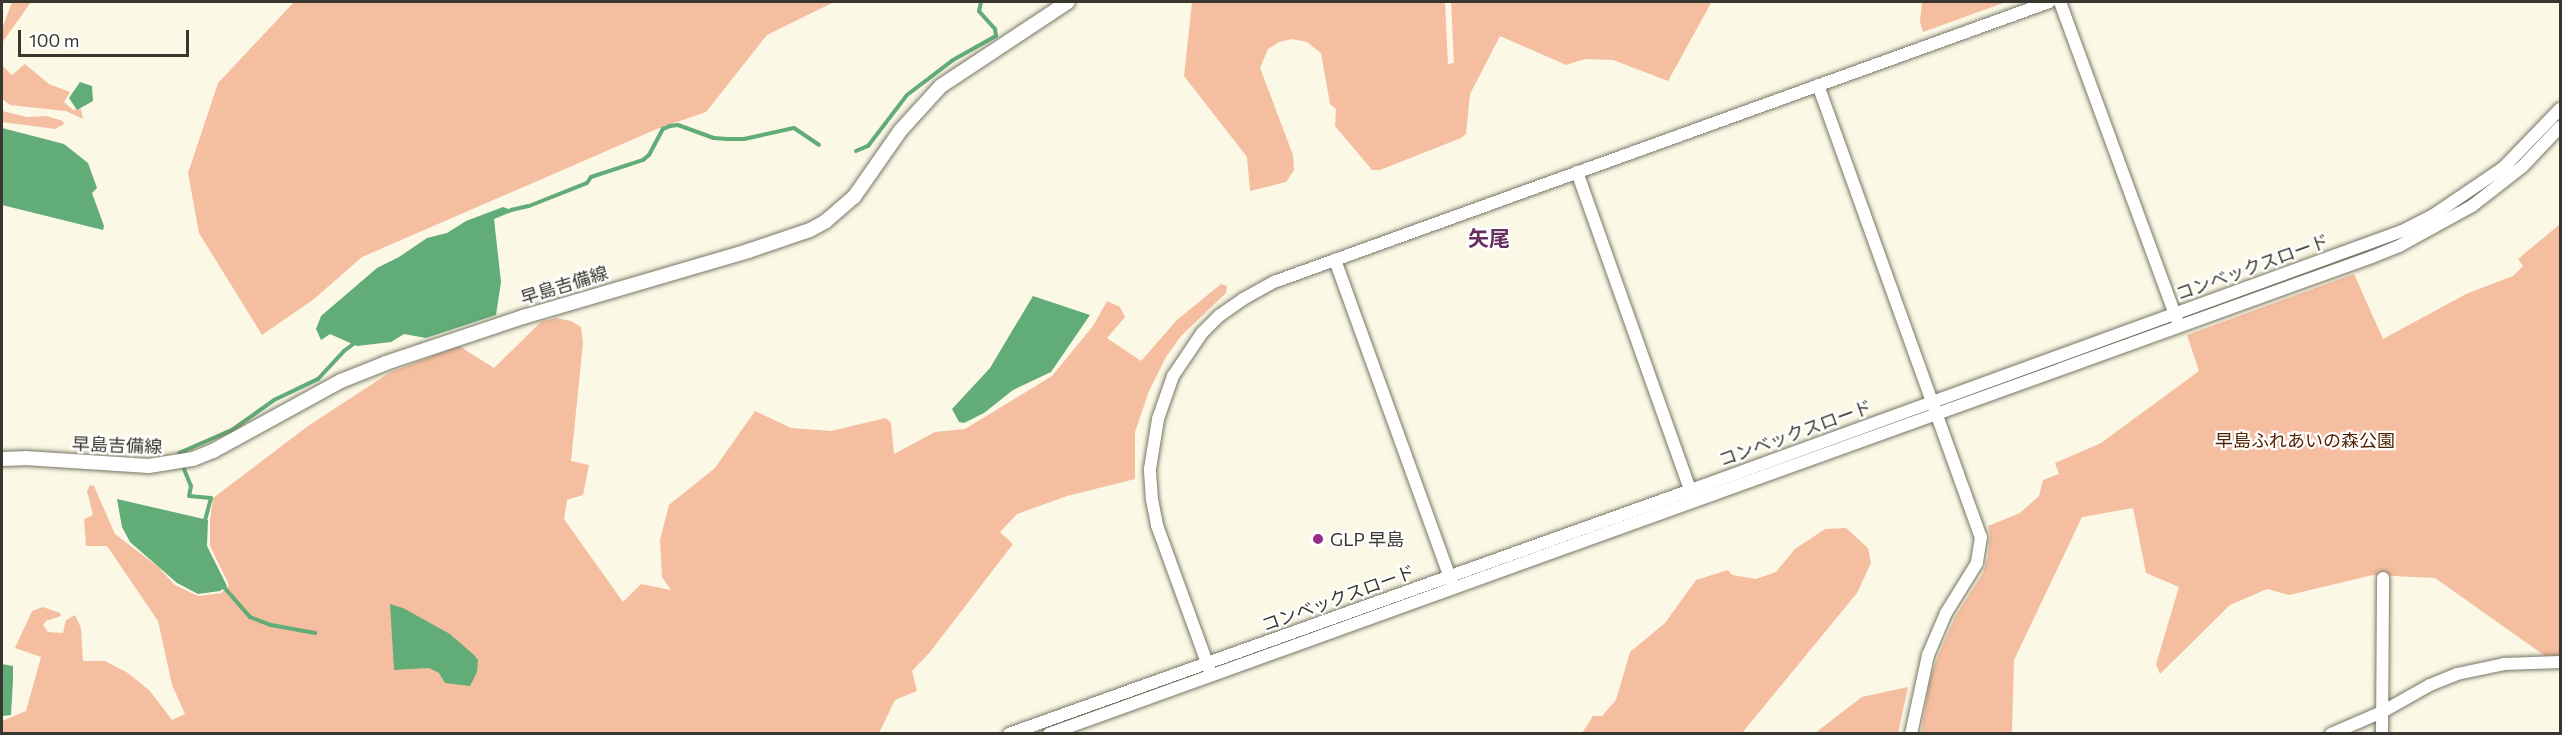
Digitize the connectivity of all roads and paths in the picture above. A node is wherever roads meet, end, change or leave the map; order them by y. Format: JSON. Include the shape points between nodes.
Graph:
{"nodes":[{"id":1,"x":1068,"y":2,"type":"edge"},
{"id":2,"x":2049,"y":2,"type":"edge"},
{"id":3,"x":2060,"y":2,"type":"edge"},
{"id":4,"x":1818,"y":85,"type":"junction"},
{"id":5,"x":2560,"y":109,"type":"edge"},
{"id":6,"x":2560,"y":127,"type":"edge"},
{"id":7,"x":1577,"y":172,"type":"junction"},
{"id":8,"x":1335,"y":260,"type":"junction"},
{"id":9,"x":2177,"y":319,"type":"junction"},
{"id":10,"x":1932,"y":401,"type":"junction"},
{"id":11,"x":1936,"y":414,"type":"junction"},
{"id":12,"x":2,"y":459,"type":"edge"},
{"id":13,"x":1693,"y":495,"type":"junction"},
{"id":14,"x":1449,"y":577,"type":"junction"},
{"id":15,"x":2383,"y":578,"type":"dead end"},
{"id":16,"x":1454,"y":589,"type":"junction"},
{"id":17,"x":2560,"y":662,"type":"edge"},
{"id":18,"x":1209,"y":669,"type":"junction"},
{"id":19,"x":2382,"y":712,"type":"junction"},
{"id":20,"x":1009,"y":734,"type":"edge"},
{"id":21,"x":1049,"y":734,"type":"edge"},
{"id":22,"x":1911,"y":734,"type":"edge"},
{"id":23,"x":2331,"y":734,"type":"edge"},
{"id":24,"x":2382,"y":734,"type":"edge"}],
"edges":[{"from":1,"to":12,"type":"main road","name":"早島吉備線","via":[[941,86],[906,124],[854,197],[810,230],[386,363],[341,381],[193,459],[149,466]]},
{"from":2,"to":4,"type":"street"},
{"from":3,"to":9,"type":"street"},
{"from":4,"to":7,"type":"street"},
{"from":4,"to":10,"type":"street"},
{"from":5,"to":9,"type":"street","name":"コンベックスロード","via":[[2514,159],[2432,216]]},
{"from":6,"to":9,"type":"street","name":"コンベックスロード","via":[[2495,190],[2452,219],[2372,256]]},
{"from":7,"to":8,"type":"street"},
{"from":7,"to":13,"type":"street"},
{"from":8,"to":14,"type":"street"},
{"from":8,"to":18,"type":"street","via":[[1274,282],[1219,316],[1186,354],[1164,396],[1152,443],[1152,501],[1162,540]]},
{"from":9,"to":10,"type":"street","name":"コンベックスロード"},
{"from":9,"to":11,"type":"street","name":"コンベックスロード"},
{"from":10,"to":11,"type":"street"},
{"from":10,"to":13,"type":"street","name":"コンベックスロード"},
{"from":11,"to":13,"type":"street","name":"コンベックスロード"},
{"from":11,"to":22,"type":"street","via":[[1978,526],[1981,546],[1973,572],[1946,613],[1928,655]]},
{"from":13,"to":14,"type":"street","name":"コンベックスロード"},
{"from":13,"to":16,"type":"street","name":"コンベックスロード"},
{"from":14,"to":16,"type":"street"},
{"from":14,"to":18,"type":"street","name":"コンベックスロード"},
{"from":15,"to":19,"type":"street"},
{"from":16,"to":18,"type":"street","name":"コンベックスロード"},
{"from":17,"to":19,"type":"street","via":[[2504,664],[2457,674]]},
{"from":18,"to":20,"type":"street","name":"コンベックスロード"},
{"from":18,"to":21,"type":"street","name":"コンベックスロード"},
{"from":19,"to":23,"type":"street"},
{"from":19,"to":24,"type":"street"}]}
